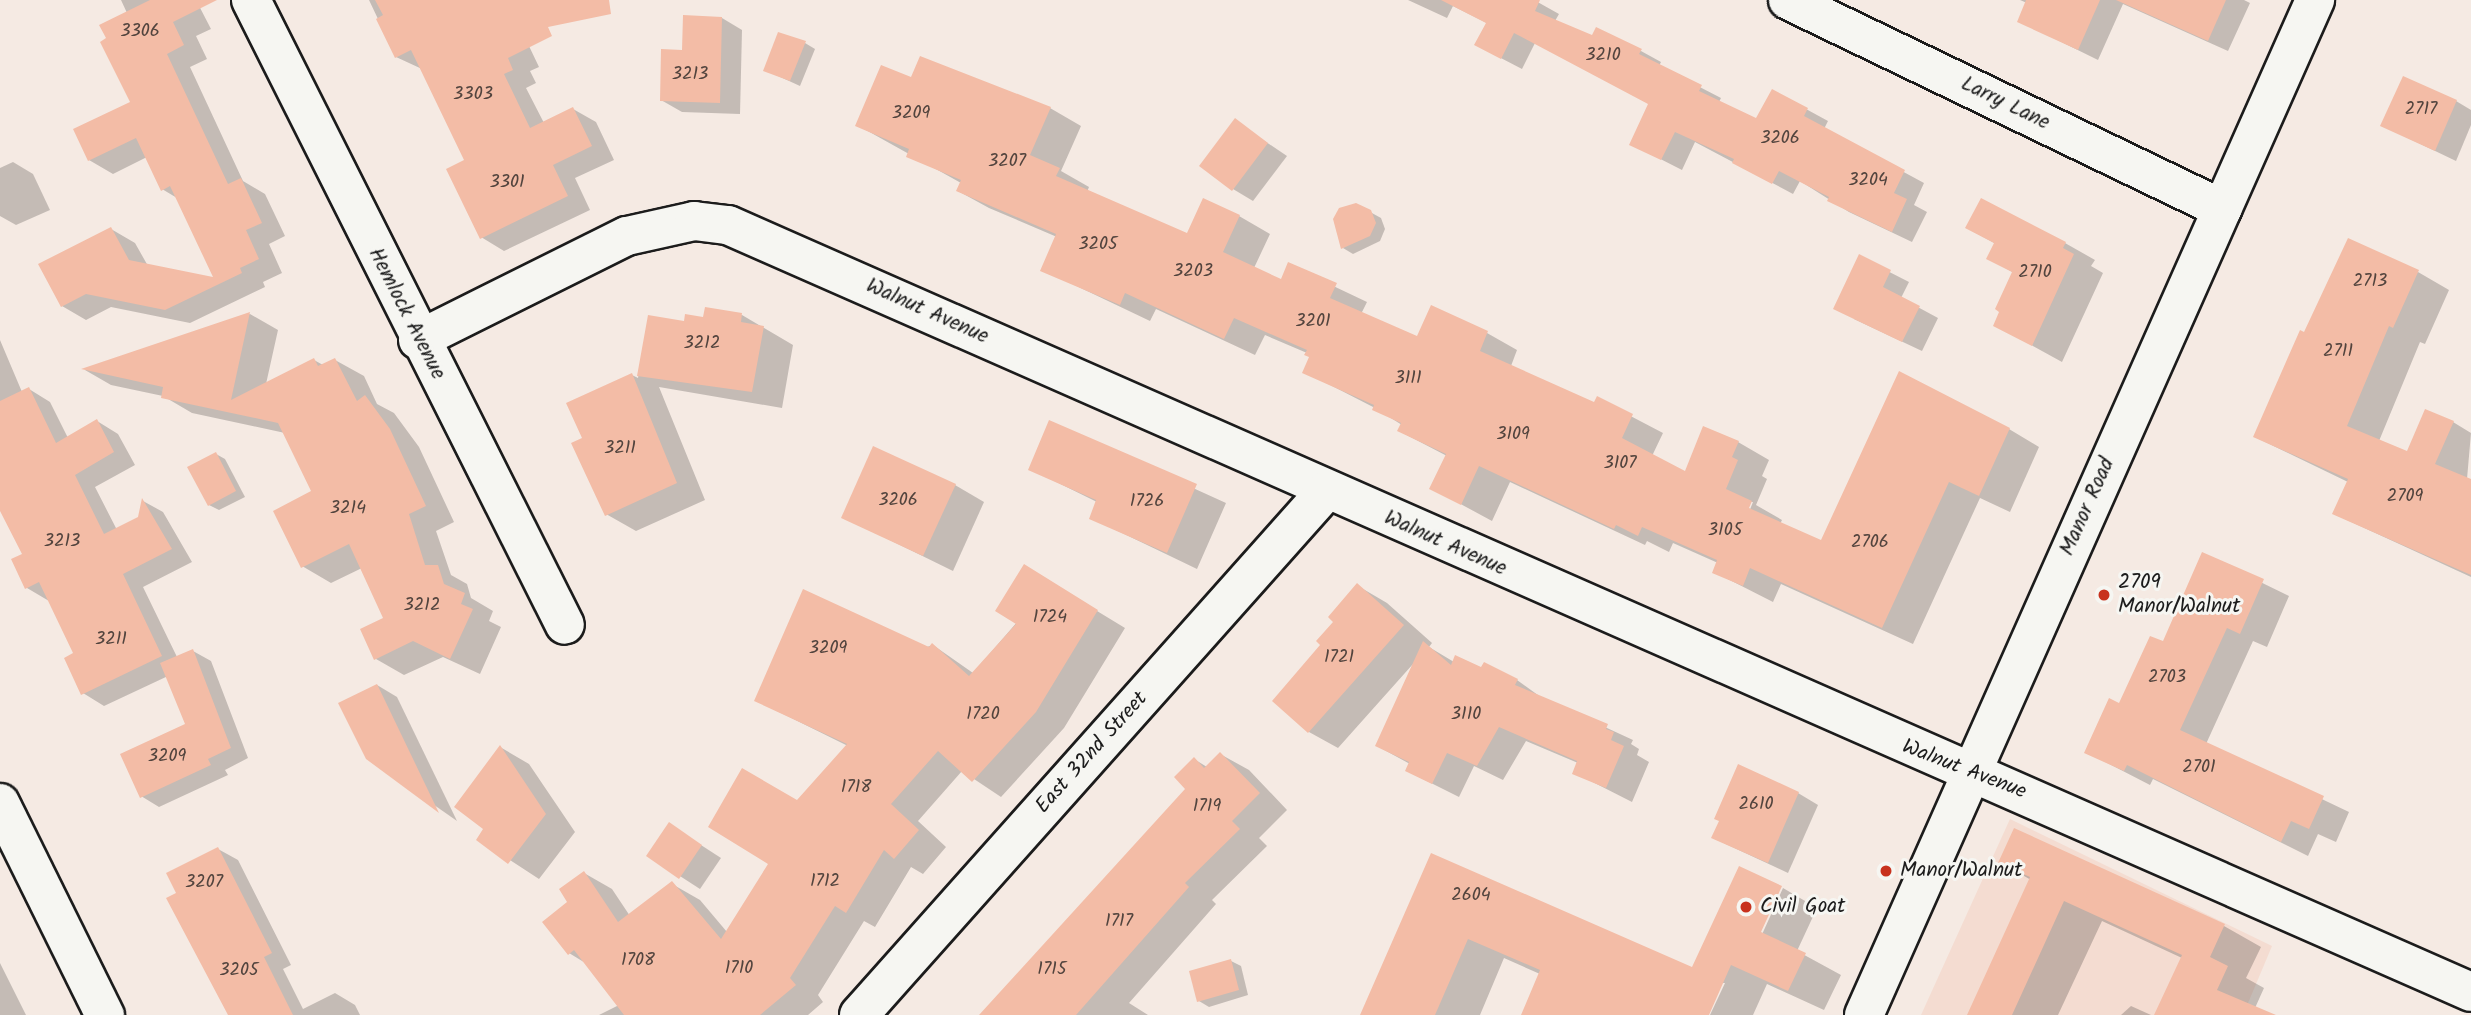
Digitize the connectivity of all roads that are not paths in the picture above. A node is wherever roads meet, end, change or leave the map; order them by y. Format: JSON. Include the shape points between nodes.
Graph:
{"nodes":[{"id":1,"x":251,"y":0,"type":"edge"},
{"id":2,"x":1788,"y":0,"type":"edge"},
{"id":3,"x":2315,"y":0,"type":"edge"},
{"id":4,"x":2222,"y":209,"type":"junction"},
{"id":5,"x":418,"y":340,"type":"junction"},
{"id":6,"x":1326,"y":491,"type":"junction"},
{"id":7,"x":565,"y":625,"type":"dead end"},
{"id":8,"x":1969,"y":772,"type":"junction"},
{"id":9,"x":0,"y":803,"type":"edge"},
{"id":10,"x":2471,"y":992,"type":"edge"},
{"id":11,"x":105,"y":1015,"type":"edge"},
{"id":12,"x":859,"y":1015,"type":"edge"},
{"id":13,"x":1864,"y":1015,"type":"edge"}],
"edges":[{"from":1,"to":5,"type":"street","name":"Hemlock Avenue"},
{"from":2,"to":4,"type":"street","name":"Larry Lane"},
{"from":3,"to":4,"type":"street","name":"Manor Road"},
{"from":4,"to":8,"type":"street","name":"Manor Road"},
{"from":5,"to":6,"type":"street","name":"Walnut Avenue","via":[[627,236],[694,221],[728,225]]},
{"from":5,"to":7,"type":"street","name":"Hemlock Avenue"},
{"from":6,"to":8,"type":"street","name":"Walnut Avenue"},
{"from":6,"to":12,"type":"street","name":"East 32nd Street"},
{"from":8,"to":10,"type":"street","name":"Walnut Avenue"},
{"from":8,"to":13,"type":"street","name":"Manor Road"},
{"from":9,"to":11,"type":"street"}]}
